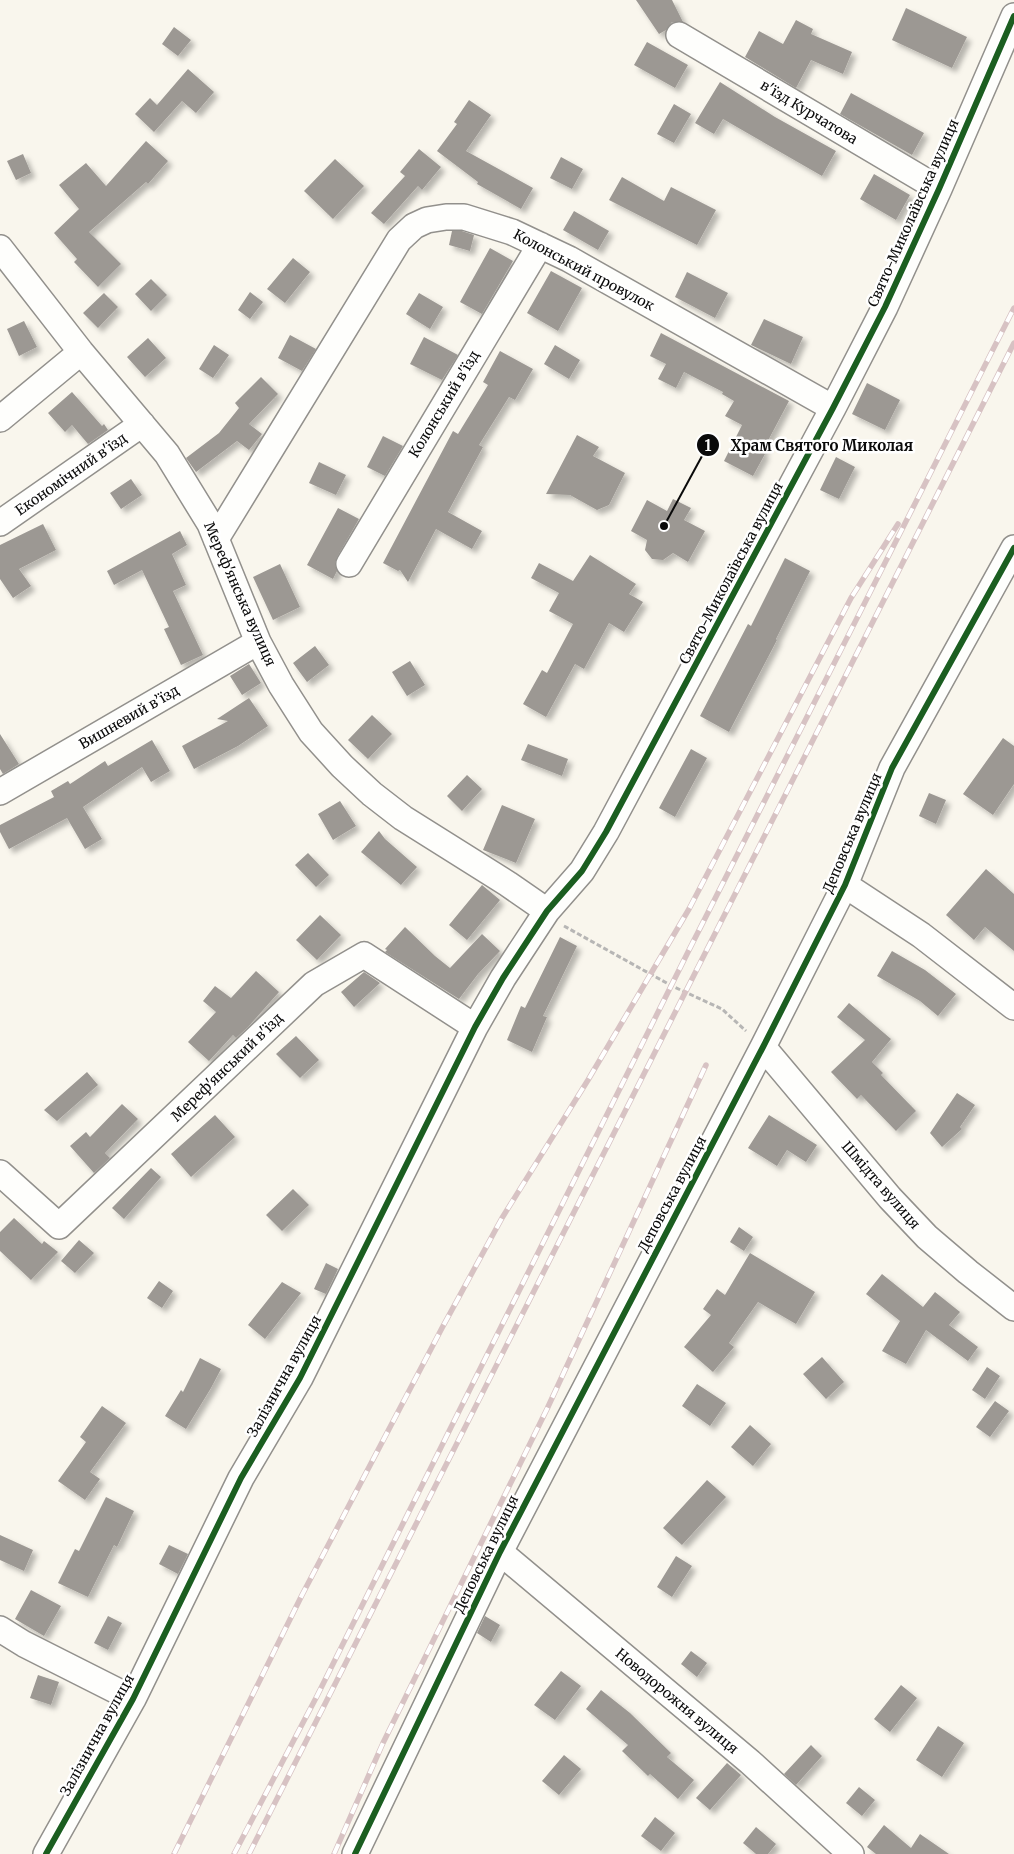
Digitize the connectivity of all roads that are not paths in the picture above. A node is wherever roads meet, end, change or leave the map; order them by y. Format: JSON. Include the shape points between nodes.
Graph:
{"nodes":[{"id":1,"x":1014,"y":16,"type":"edge"},
{"id":2,"x":679,"y":35,"type":"dead end"},
{"id":3,"x":939,"y":189,"type":"junction"},
{"id":4,"x":540,"y":245,"type":"junction"},
{"id":5,"x":0,"y":248,"type":"edge"},
{"id":6,"x":81,"y":352,"type":"junction"},
{"id":7,"x":833,"y":408,"type":"junction"},
{"id":8,"x":0,"y":419,"type":"edge"},
{"id":9,"x":142,"y":424,"type":"junction"},
{"id":10,"x":0,"y":523,"type":"edge"},
{"id":11,"x":216,"y":539,"type":"junction"},
{"id":12,"x":1014,"y":548,"type":"edge"},
{"id":13,"x":349,"y":564,"type":"dead end"},
{"id":14,"x":258,"y":642,"type":"junction"},
{"id":15,"x":0,"y":792,"type":"edge"},
{"id":16,"x":845,"y":885,"type":"junction"},
{"id":17,"x":547,"y":911,"type":"junction"},
{"id":18,"x":1014,"y":1007,"type":"edge"},
{"id":19,"x":475,"y":1028,"type":"junction"},
{"id":20,"x":763,"y":1046,"type":"junction"},
{"id":21,"x":0,"y":1173,"type":"edge"},
{"id":22,"x":1014,"y":1308,"type":"edge"},
{"id":23,"x":500,"y":1552,"type":"junction"},
{"id":24,"x":0,"y":1629,"type":"edge"},
{"id":25,"x":133,"y":1699,"type":"junction"},
{"id":26,"x":46,"y":1854,"type":"edge"},
{"id":27,"x":355,"y":1854,"type":"edge"},
{"id":28,"x":851,"y":1854,"type":"edge"}],
"edges":[{"from":1,"to":3,"type":"street","name":"Свято-Миколаївська вулиця"},
{"from":2,"to":3,"type":"street","name":"в'їзд Курчатова"},
{"from":3,"to":7,"type":"street","name":"Свято-Миколаївська вулиця"},
{"from":4,"to":7,"type":"street","name":"Колонський провулок"},
{"from":4,"to":11,"type":"street","name":"Колонський провулок","via":[[512,232],[464,217],[427,220],[414,226],[400,240]]},
{"from":4,"to":13,"type":"street","name":"Колонський в'їзд"},
{"from":5,"to":6,"type":"street","name":"Мереф'янська вулиця"},
{"from":6,"to":8,"type":"street"},
{"from":6,"to":9,"type":"street","name":"Мереф'янська вулиця"},
{"from":7,"to":17,"type":"street","name":"Свято-Миколаївська вулиця","via":[[606,832],[582,871]]},
{"from":9,"to":10,"type":"street","name":"Економічний в'їзд"},
{"from":9,"to":11,"type":"street","name":"Мереф'янська вулиця","via":[[172,461]]},
{"from":11,"to":14,"type":"street","name":"Мереф'янська вулиця"},
{"from":12,"to":16,"type":"street","name":"Деповська вулиця","via":[[892,768]]},
{"from":14,"to":15,"type":"street","name":"Вишневий в’їзд"},
{"from":14,"to":17,"type":"street","name":"Мереф'янська вулиця","via":[[311,732],[372,794],[402,818]]},
{"from":16,"to":18,"type":"street","via":[[921,935]]},
{"from":16,"to":20,"type":"street","name":"Деповська вулиця"},
{"from":17,"to":19,"type":"street","name":"Залізнична вулиця"},
{"from":19,"to":21,"type":"street","name":"Мереф'янський в'їзд","via":[[364,955],[314,984],[60,1226]]},
{"from":19,"to":25,"type":"street","name":"Залізнична вулиця","via":[[300,1378],[241,1478]]},
{"from":20,"to":22,"type":"street","name":"Шмідта вулиця","via":[[914,1224]]},
{"from":20,"to":23,"type":"street","name":"Деповська вулиця"},
{"from":23,"to":27,"type":"street","name":"Деповська вулиця"},
{"from":23,"to":28,"type":"street","name":"Новодорожня вулиця","via":[[750,1762]]},
{"from":24,"to":25,"type":"street"},
{"from":25,"to":26,"type":"street","name":"Залізнична вулиця"}]}
